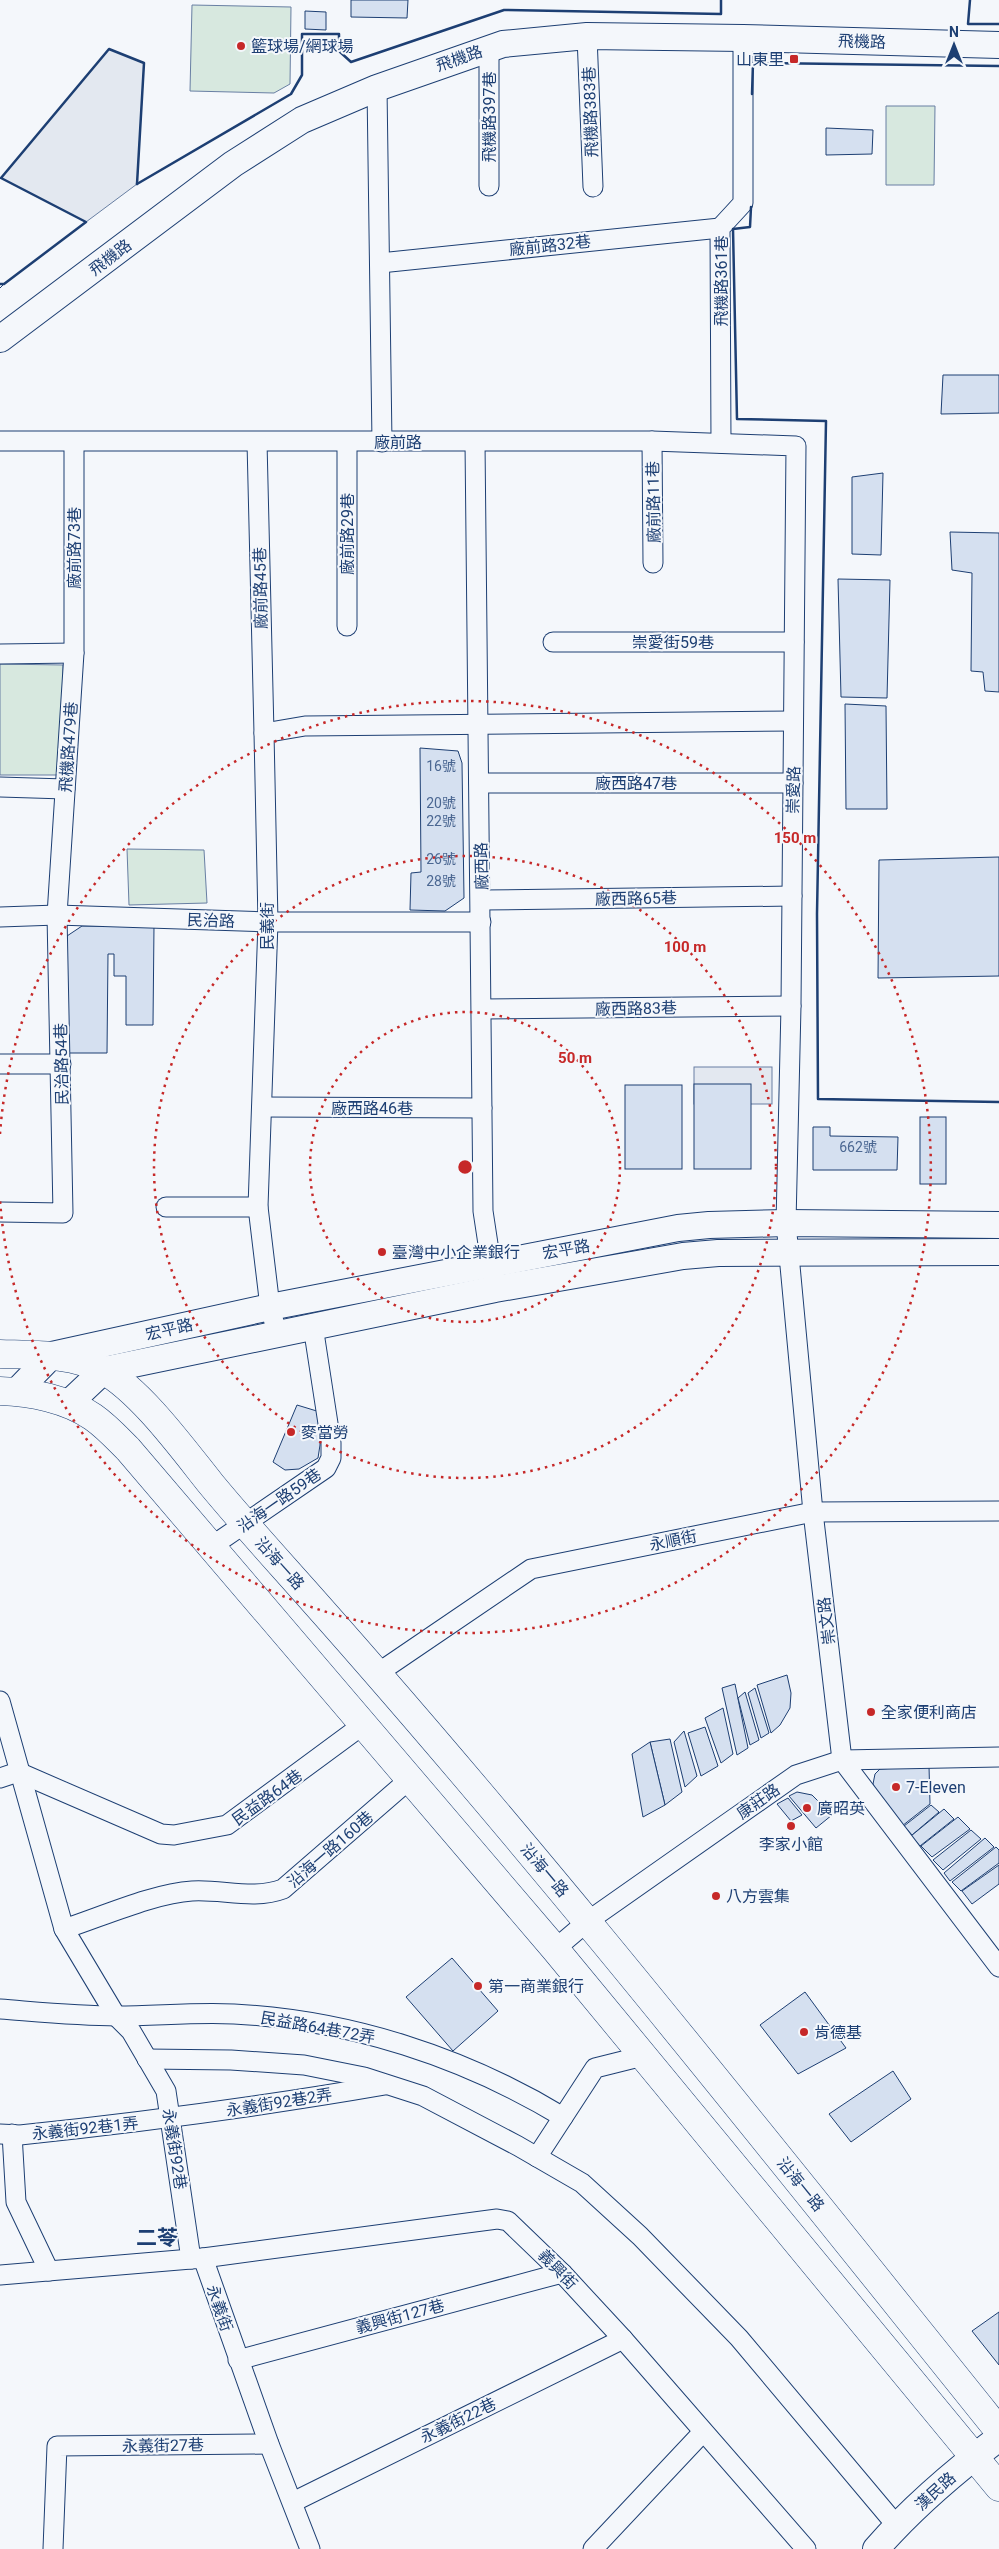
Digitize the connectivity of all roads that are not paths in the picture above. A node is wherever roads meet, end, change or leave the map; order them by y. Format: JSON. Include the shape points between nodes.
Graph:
{"nodes":[{"id":1,"x":588,"y":36,"type":"junction"},
{"id":2,"x":743,"y":38,"type":"junction"},
{"id":3,"x":999,"y":45,"type":"edge"},
{"id":4,"x":489,"y":48,"type":"junction"},
{"id":5,"x":377,"y":88,"type":"junction"},
{"id":6,"x":489,"y":186,"type":"dead end"},
{"id":7,"x":593,"y":187,"type":"dead end"},
{"id":8,"x":720,"y":228,"type":"junction"},
{"id":9,"x":380,"y":263,"type":"junction"},
{"id":10,"x":0,"y":339,"type":"edge"},
{"id":11,"x":0,"y":441,"type":"edge"},
{"id":12,"x":652,"y":441,"type":"junction"},
{"id":13,"x":74,"y":442,"type":"junction"},
{"id":14,"x":257,"y":442,"type":"junction"},
{"id":15,"x":347,"y":442,"type":"junction"},
{"id":16,"x":382,"y":442,"type":"junction"},
{"id":17,"x":475,"y":442,"type":"junction"},
{"id":18,"x":721,"y":443,"type":"junction"},
{"id":19,"x":796,"y":446,"type":"joint"},
{"id":20,"x":653,"y":563,"type":"dead end"},
{"id":21,"x":347,"y":626,"type":"dead end"},
{"id":22,"x":553,"y":642,"type":"dead end"},
{"id":23,"x":794,"y":642,"type":"junction"},
{"id":24,"x":74,"y":653,"type":"junction"},
{"id":25,"x":0,"y":654,"type":"edge"},
{"id":26,"x":793,"y":721,"type":"junction"},
{"id":27,"x":479,"y":724,"type":"junction"},
{"id":28,"x":264,"y":733,"type":"junction"},
{"id":29,"x":479,"y":783,"type":"junction"},
{"id":30,"x":793,"y":783,"type":"junction"},
{"id":31,"x":0,"y":787,"type":"edge"},
{"id":32,"x":65,"y":789,"type":"junction"},
{"id":33,"x":792,"y":896,"type":"junction"},
{"id":34,"x":481,"y":900,"type":"junction"},
{"id":35,"x":57,"y":915,"type":"junction"},
{"id":36,"x":0,"y":917,"type":"edge"},
{"id":37,"x":268,"y":922,"type":"junction"},
{"id":38,"x":481,"y":922,"type":"junction"},
{"id":39,"x":791,"y":1006,"type":"junction"},
{"id":40,"x":482,"y":1009,"type":"junction"},
{"id":41,"x":0,"y":1064,"type":"edge"},
{"id":42,"x":62,"y":1064,"type":"junction"},
{"id":43,"x":262,"y":1107,"type":"junction"},
{"id":44,"x":482,"y":1108,"type":"junction"},
{"id":45,"x":166,"y":1207,"type":"dead end"},
{"id":46,"x":258,"y":1207,"type":"junction"},
{"id":47,"x":0,"y":1212,"type":"edge"},
{"id":48,"x":786,"y":1224,"type":"junction"},
{"id":49,"x":999,"y":1224,"type":"edge"},
{"id":50,"x":999,"y":1252,"type":"edge"},
{"id":51,"x":787,"y":1254,"type":"junction"},
{"id":52,"x":491,"y":1263,"type":"junction"},
{"id":53,"x":495,"y":1289,"type":"junction"},
{"id":54,"x":270,"y":1307,"type":"junction"},
{"id":55,"x":313,"y":1326,"type":"junction"},
{"id":56,"x":277,"y":1333,"type":"junction"},
{"id":57,"x":0,"y":1354,"type":"edge"},
{"id":58,"x":52,"y":1355,"type":"junction"},
{"id":59,"x":104,"y":1370,"type":"junction"},
{"id":60,"x":9,"y":1391,"type":"edge"},
{"id":61,"x":68,"y":1404,"type":"junction"},
{"id":62,"x":999,"y":1511,"type":"edge"},
{"id":63,"x":813,"y":1512,"type":"junction"},
{"id":64,"x":244,"y":1523,"type":"junction"},
{"id":65,"x":212,"y":1546,"type":"junction"},
{"id":66,"x":378,"y":1673,"type":"junction"},
{"id":67,"x":0,"y":1702,"type":"edge"},
{"id":68,"x":364,"y":1724,"type":"junction"},
{"id":69,"x":999,"y":1757,"type":"edge"},
{"id":70,"x":842,"y":1760,"type":"junction"},
{"id":71,"x":18,"y":1772,"type":"junction"},
{"id":72,"x":0,"y":1778,"type":"edge"},
{"id":73,"x":411,"y":1778,"type":"junction"},
{"id":74,"x":588,"y":1921,"type":"junction"},
{"id":75,"x":64,"y":1929,"type":"junction"},
{"id":76,"x":555,"y":1949,"type":"junction"},
{"id":77,"x":999,"y":1966,"type":"edge"},
{"id":78,"x":0,"y":2009,"type":"edge"},
{"id":79,"x":116,"y":2016,"type":"junction"},
{"id":80,"x":143,"y":2052,"type":"junction"},
{"id":81,"x":643,"y":2056,"type":"junction"},
{"id":82,"x":387,"y":2084,"type":"junction"},
{"id":83,"x":562,"y":2117,"type":"junction"},
{"id":84,"x":170,"y":2119,"type":"junction"},
{"id":85,"x":6,"y":2134,"type":"edge"},
{"id":86,"x":537,"y":2157,"type":"junction"},
{"id":87,"x":197,"y":2259,"type":"junction"},
{"id":88,"x":49,"y":2271,"type":"junction"},
{"id":89,"x":562,"y":2273,"type":"junction"},
{"id":90,"x":0,"y":2275,"type":"edge"},
{"id":91,"x":623,"y":2339,"type":"junction"},
{"id":92,"x":238,"y":2360,"type":"junction"},
{"id":93,"x":999,"y":2431,"type":"edge"},
{"id":94,"x":703,"y":2432,"type":"junction"},
{"id":95,"x":999,"y":2438,"type":"edge"},
{"id":96,"x":269,"y":2444,"type":"junction"},
{"id":97,"x":974,"y":2457,"type":"junction"},
{"id":98,"x":999,"y":2487,"type":"edge"},
{"id":99,"x":293,"y":2502,"type":"junction"},
{"id":100,"x":897,"y":2526,"type":"junction"},
{"id":101,"x":53,"y":2549,"type":"edge"},
{"id":102,"x":310,"y":2549,"type":"edge"},
{"id":103,"x":594,"y":2549,"type":"edge"},
{"id":104,"x":806,"y":2549,"type":"edge"},
{"id":105,"x":876,"y":2549,"type":"edge"}],
"edges":[{"from":1,"to":2,"type":"street","name":"飛機路"},
{"from":1,"to":4,"type":"street","name":"飛機路"},
{"from":1,"to":7,"type":"street","name":"飛機路383巷"},
{"from":2,"to":3,"type":"street","name":"飛機路"},
{"from":2,"to":8,"type":"street","name":"飛機路361巷","via":[[743,203]]},
{"from":4,"to":5,"type":"street","name":"飛機路"},
{"from":4,"to":6,"type":"street","name":"飛機路397巷"},
{"from":5,"to":9,"type":"street"},
{"from":5,"to":10,"type":"street","name":"飛機路","via":[[302,120],[234,164]]},
{"from":8,"to":9,"type":"street","name":"廠前路32巷"},
{"from":8,"to":18,"type":"street","name":"飛機路361巷"},
{"from":9,"to":16,"type":"street"},
{"from":11,"to":13,"type":"street","name":"廠前路"},
{"from":12,"to":17,"type":"street","name":"廠前路"},
{"from":12,"to":18,"type":"street","name":"廠前路"},
{"from":12,"to":20,"type":"street","name":"廠前路11巷"},
{"from":13,"to":14,"type":"street","name":"廠前路"},
{"from":13,"to":24,"type":"street","name":"廠前路73巷"},
{"from":14,"to":15,"type":"street","name":"廠前路"},
{"from":14,"to":28,"type":"street","name":"廠前路45巷"},
{"from":15,"to":16,"type":"street","name":"廠前路"},
{"from":15,"to":21,"type":"street","name":"廠前路29巷"},
{"from":16,"to":17,"type":"street","name":"廠前路"},
{"from":17,"to":27,"type":"street","name":"廠西路"},
{"from":18,"to":19,"type":"street","name":"廠前路"},
{"from":19,"to":23,"type":"street","name":"崇愛路"},
{"from":22,"to":23,"type":"street","name":"崇愛街59巷"},
{"from":23,"to":26,"type":"street","name":"崇愛路"},
{"from":24,"to":25,"type":"street"},
{"from":24,"to":32,"type":"street","name":"飛機路479巷"},
{"from":26,"to":27,"type":"street"},
{"from":26,"to":30,"type":"street","name":"崇愛路"},
{"from":27,"to":28,"type":"street","via":[[306,726]]},
{"from":27,"to":29,"type":"street","name":"廠西路"},
{"from":28,"to":37,"type":"street","name":"民義街"},
{"from":29,"to":30,"type":"street","name":"廠西路47巷"},
{"from":29,"to":34,"type":"street","name":"廠西路"},
{"from":30,"to":33,"type":"street","name":"崇愛路"},
{"from":31,"to":32,"type":"street"},
{"from":32,"to":35,"type":"street","name":"飛機路479巷"},
{"from":33,"to":34,"type":"street","name":"廠西路65巷"},
{"from":33,"to":39,"type":"street","name":"崇愛路"},
{"from":34,"to":38,"type":"street","name":"廠西路"},
{"from":35,"to":36,"type":"street","name":"民治路"},
{"from":35,"to":37,"type":"street","name":"民治路"},
{"from":35,"to":42,"type":"street","name":"民治路54巷"},
{"from":37,"to":38,"type":"street","name":"民治路"},
{"from":37,"to":43,"type":"street","name":"民義街"},
{"from":38,"to":40,"type":"street","name":"廠西路"},
{"from":39,"to":40,"type":"street","name":"廠西路83巷"},
{"from":39,"to":48,"type":"street","name":"崇愛路"},
{"from":40,"to":44,"type":"street","name":"廠西路"},
{"from":41,"to":42,"type":"street"},
{"from":42,"to":47,"type":"street","name":"民治路54巷","via":[[63,1213]]},
{"from":43,"to":44,"type":"street","name":"廠西路46巷"},
{"from":43,"to":46,"type":"street","name":"民義街"},
{"from":44,"to":52,"type":"street","name":"廠西路","via":[[483,1211]]},
{"from":45,"to":46,"type":"street"},
{"from":46,"to":54,"type":"street","name":"民義街"},
{"from":48,"to":49,"type":"street","name":"宏平路"},
{"from":48,"to":51,"type":"street","name":"崇文路"},
{"from":48,"to":52,"type":"street","name":"宏平路","via":[[678,1228]]},
{"from":50,"to":51,"type":"street","name":"宏平路"},
{"from":51,"to":53,"type":"street","name":"宏平路","via":[[683,1256]]},
{"from":51,"to":63,"type":"street","name":"崇文路"},
{"from":52,"to":53,"type":"street","name":"廠西路"},
{"from":52,"to":54,"type":"street","name":"宏平路"},
{"from":53,"to":55,"type":"street","name":"宏平路"},
{"from":54,"to":56,"type":"street","name":"民義街"},
{"from":54,"to":58,"type":"street","name":"宏平路"},
{"from":55,"to":56,"type":"street","name":"宏平路"},
{"from":55,"to":64,"type":"street","name":"沿海一路59巷","via":[[331,1458],[326,1468]]},
{"from":56,"to":59,"type":"street","name":"宏平路"},
{"from":57,"to":58,"type":"main road","name":"沿海一路"},
{"from":58,"to":59,"type":"main road","name":"沿海一路"},
{"from":58,"to":60,"type":"street"},
{"from":59,"to":61,"type":"street"},
{"from":59,"to":64,"type":"main road","name":"沿海一路","via":[[135,1395]]},
{"from":60,"to":61,"type":"main road"},
{"from":61,"to":65,"type":"main road","via":[[94,1417],[128,1449]]},
{"from":62,"to":63,"type":"street","name":"永順街"},
{"from":63,"to":66,"type":"street","name":"永順街","via":[[530,1569]]},
{"from":63,"to":70,"type":"street","name":"崇文路"},
{"from":64,"to":65,"type":"street","name":"沿海一路59巷"},
{"from":64,"to":66,"type":"main road","name":"沿海一路"},
{"from":65,"to":68,"type":"main road"},
{"from":66,"to":74,"type":"main road","name":"沿海一路"},
{"from":67,"to":71,"type":"street"},
{"from":68,"to":71,"type":"street","name":"民益路64巷","via":[[227,1825],[174,1835],[161,1834]]},
{"from":68,"to":73,"type":"main road"},
{"from":69,"to":70,"type":"street","name":"康莊路"},
{"from":70,"to":74,"type":"street","name":"康莊路","via":[[796,1775]]},
{"from":70,"to":77,"type":"street"},
{"from":71,"to":72,"type":"street"},
{"from":71,"to":75,"type":"street"},
{"from":73,"to":75,"type":"street","name":"沿海一路160巷","via":[[283,1889],[269,1894],[194,1890],[173,1893]]},
{"from":73,"to":76,"type":"main road"},
{"from":74,"to":76,"type":"street","name":"康莊路"},
{"from":74,"to":93,"type":"main road","name":"沿海一路"},
{"from":75,"to":79,"type":"street"},
{"from":76,"to":81,"type":"main road"},
{"from":78,"to":79,"type":"street","name":"民益路64巷72弄"},
{"from":79,"to":80,"type":"street","via":[[132,2031]]},
{"from":79,"to":83,"type":"street","name":"民益路64巷72弄","via":[[234,2014],[375,2035],[481,2074]]},
{"from":80,"to":82,"type":"street","via":[[304,2065]]},
{"from":80,"to":84,"type":"street","name":"永義街92巷","via":[[166,2091]]},
{"from":81,"to":83,"type":"street","via":[[596,2068]]},
{"from":81,"to":97,"type":"main road"},
{"from":82,"to":84,"type":"street","name":"永義街92巷2弄"},
{"from":82,"to":86,"type":"street","via":[[423,2096]]},
{"from":83,"to":86,"type":"street"},
{"from":84,"to":85,"type":"street","name":"永義街92巷1弄"},
{"from":84,"to":87,"type":"street","name":"永義街92巷"},
{"from":85,"to":88,"type":"street","via":[[16,2202]]},
{"from":86,"to":100,"type":"street","via":[[582,2183],[658,2254],[739,2338]]},
{"from":87,"to":88,"type":"street"},
{"from":87,"to":89,"type":"street","name":"義興街","via":[[497,2218],[518,2228]]},
{"from":87,"to":92,"type":"street","name":"永義街"},
{"from":88,"to":90,"type":"street"},
{"from":89,"to":91,"type":"street","name":"義興街"},
{"from":89,"to":92,"type":"street","name":"義興街127巷"},
{"from":91,"to":94,"type":"street","name":"義興街"},
{"from":91,"to":99,"type":"street","name":"永義街22巷"},
{"from":92,"to":96,"type":"street","name":"永義街"},
{"from":94,"to":103,"type":"street"},
{"from":94,"to":104,"type":"street","name":"義興街"},
{"from":95,"to":97,"type":"street","name":"漢民路"},
{"from":96,"to":99,"type":"street","name":"永義街"},
{"from":96,"to":101,"type":"street","name":"永義街27巷","via":[[57,2446]]},
{"from":97,"to":98,"type":"main road"},
{"from":97,"to":100,"type":"street","name":"漢民路"},
{"from":99,"to":102,"type":"street","name":"永義街"},
{"from":100,"to":105,"type":"street","name":"漢民路"}]}
